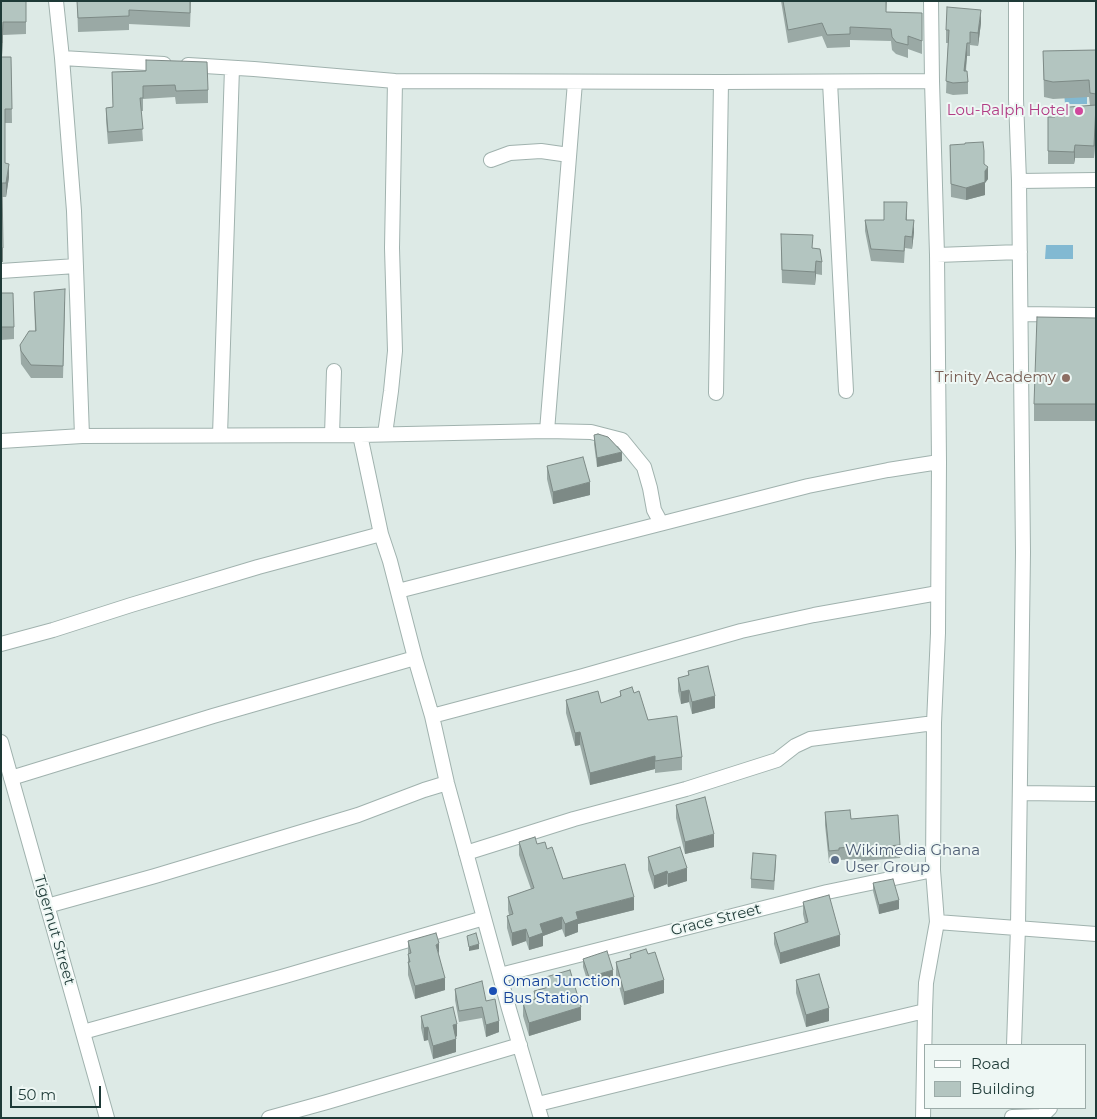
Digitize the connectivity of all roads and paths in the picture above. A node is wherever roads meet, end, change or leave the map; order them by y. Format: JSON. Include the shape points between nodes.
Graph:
{"nodes":[{"id":1,"x":56,"y":1,"type":"edge"},
{"id":2,"x":931,"y":1,"type":"edge"},
{"id":3,"x":1016,"y":1,"type":"edge"},
{"id":4,"x":62,"y":58,"type":"junction"},
{"id":5,"x":232,"y":68,"type":"junction"},
{"id":6,"x":395,"y":80,"type":"junction"},
{"id":7,"x":932,"y":80,"type":"junction"},
{"id":8,"x":575,"y":82,"type":"junction"},
{"id":9,"x":720,"y":82,"type":"junction"},
{"id":10,"x":830,"y":82,"type":"junction"},
{"id":11,"x":569,"y":154,"type":"junction"},
{"id":12,"x":491,"y":160,"type":"dead end"},
{"id":13,"x":1096,"y":180,"type":"edge"},
{"id":14,"x":1019,"y":181,"type":"junction"},
{"id":15,"x":1020,"y":252,"type":"junction"},
{"id":16,"x":936,"y":255,"type":"junction"},
{"id":17,"x":76,"y":266,"type":"junction"},
{"id":18,"x":1,"y":271,"type":"edge"},
{"id":19,"x":1021,"y":314,"type":"junction"},
{"id":20,"x":1096,"y":315,"type":"edge"},
{"id":21,"x":334,"y":371,"type":"dead end"},
{"id":22,"x":846,"y":391,"type":"dead end"},
{"id":23,"x":716,"y":394,"type":"dead end"},
{"id":24,"x":547,"y":431,"type":"junction"},
{"id":25,"x":384,"y":434,"type":"junction"},
{"id":26,"x":220,"y":435,"type":"junction"},
{"id":27,"x":332,"y":435,"type":"junction"},
{"id":28,"x":360,"y":435,"type":"junction"},
{"id":29,"x":82,"y":436,"type":"junction"},
{"id":30,"x":1,"y":442,"type":"edge"},
{"id":31,"x":939,"y":462,"type":"junction"},
{"id":32,"x":660,"y":523,"type":"junction"},
{"id":33,"x":381,"y":534,"type":"junction"},
{"id":34,"x":398,"y":591,"type":"junction"},
{"id":35,"x":938,"y":593,"type":"junction"},
{"id":36,"x":1,"y":644,"type":"edge"},
{"id":37,"x":414,"y":658,"type":"junction"},
{"id":38,"x":432,"y":716,"type":"junction"},
{"id":39,"x":934,"y":723,"type":"junction"},
{"id":40,"x":1,"y":742,"type":"edge"},
{"id":41,"x":11,"y":778,"type":"junction"},
{"id":42,"x":447,"y":783,"type":"junction"},
{"id":43,"x":1021,"y":793,"type":"junction"},
{"id":44,"x":1096,"y":794,"type":"edge"},
{"id":45,"x":466,"y":853,"type":"junction"},
{"id":46,"x":934,"y":870,"type":"junction"},
{"id":47,"x":47,"y":906,"type":"junction"},
{"id":48,"x":484,"y":918,"type":"junction"},
{"id":49,"x":937,"y":922,"type":"junction"},
{"id":50,"x":1018,"y":928,"type":"junction"},
{"id":51,"x":1096,"y":934,"type":"edge"},
{"id":52,"x":500,"y":975,"type":"junction"},
{"id":53,"x":925,"y":1011,"type":"junction"},
{"id":54,"x":83,"y":1032,"type":"junction"},
{"id":55,"x":924,"y":1044,"type":"edge"},
{"id":56,"x":1014,"y":1044,"type":"edge"},
{"id":57,"x":520,"y":1045,"type":"junction"},
{"id":58,"x":924,"y":1064,"type":"edge"},
{"id":59,"x":1049,"y":1109,"type":"edge"},
{"id":60,"x":539,"y":1111,"type":"edge"},
{"id":61,"x":1012,"y":1114,"type":"edge"},
{"id":62,"x":107,"y":1118,"type":"edge"},
{"id":63,"x":269,"y":1118,"type":"edge"},
{"id":64,"x":923,"y":1118,"type":"edge"}],
"edges":[{"from":1,"to":4,"type":"street"},
{"from":2,"to":7,"type":"street"},
{"from":3,"to":14,"type":"street"},
{"from":4,"to":5,"type":"street"},
{"from":4,"to":17,"type":"street"},
{"from":5,"to":6,"type":"street"},
{"from":5,"to":26,"type":"street"},
{"from":6,"to":8,"type":"street"},
{"from":6,"to":25,"type":"street","via":[[392,248],[395,351]]},
{"from":7,"to":10,"type":"street"},
{"from":7,"to":16,"type":"street"},
{"from":8,"to":9,"type":"street"},
{"from":8,"to":11,"type":"street"},
{"from":9,"to":10,"type":"street"},
{"from":9,"to":23,"type":"street"},
{"from":10,"to":22,"type":"street"},
{"from":11,"to":12,"type":"street","via":[[540,151],[510,153]]},
{"from":11,"to":24,"type":"street"},
{"from":13,"to":14,"type":"street"},
{"from":14,"to":15,"type":"street"},
{"from":15,"to":16,"type":"street"},
{"from":15,"to":19,"type":"street"},
{"from":16,"to":31,"type":"street"},
{"from":17,"to":18,"type":"street"},
{"from":17,"to":29,"type":"street"},
{"from":19,"to":20,"type":"street"},
{"from":19,"to":43,"type":"street"},
{"from":21,"to":27,"type":"street"},
{"from":24,"to":25,"type":"street"},
{"from":24,"to":32,"type":"street","via":[[591,432],[622,440],[644,467]]},
{"from":25,"to":28,"type":"street"},
{"from":26,"to":27,"type":"street"},
{"from":26,"to":29,"type":"street"},
{"from":27,"to":28,"type":"street"},
{"from":28,"to":33,"type":"street"},
{"from":29,"to":30,"type":"street"},
{"from":31,"to":32,"type":"street","via":[[817,484]]},
{"from":31,"to":35,"type":"street"},
{"from":32,"to":34,"type":"street"},
{"from":33,"to":34,"type":"street"},
{"from":33,"to":36,"type":"street","via":[[258,567]]},
{"from":34,"to":37,"type":"street"},
{"from":35,"to":38,"type":"street","via":[[741,632]]},
{"from":35,"to":39,"type":"street"},
{"from":37,"to":38,"type":"street"},
{"from":37,"to":41,"type":"street"},
{"from":38,"to":42,"type":"street"},
{"from":39,"to":45,"type":"street","via":[[810,739],[777,760]]},
{"from":39,"to":46,"type":"street"},
{"from":40,"to":41,"type":"street","name":"Tigernut Street"},
{"from":41,"to":47,"type":"street","name":"Tigernut Street"},
{"from":42,"to":45,"type":"street"},
{"from":42,"to":47,"type":"street","via":[[349,818]]},
{"from":43,"to":44,"type":"street"},
{"from":43,"to":50,"type":"street"},
{"from":45,"to":48,"type":"street"},
{"from":46,"to":49,"type":"street"},
{"from":46,"to":52,"type":"street","name":"Grace Street","via":[[827,892]]},
{"from":47,"to":54,"type":"street","name":"Tigernut Street"},
{"from":48,"to":52,"type":"street"},
{"from":48,"to":54,"type":"street"},
{"from":49,"to":50,"type":"street"},
{"from":49,"to":53,"type":"street","via":[[926,983]]},
{"from":50,"to":51,"type":"street"},
{"from":50,"to":56,"type":"street"},
{"from":52,"to":57,"type":"street"},
{"from":53,"to":55,"type":"street"},
{"from":53,"to":60,"type":"street","via":[[716,1060]]},
{"from":54,"to":62,"type":"street","name":"Tigernut Street"},
{"from":57,"to":60,"type":"street"},
{"from":57,"to":63,"type":"street"},
{"from":58,"to":64,"type":"street"},
{"from":59,"to":61,"type":"street","via":[[1042,1116]]}]}
